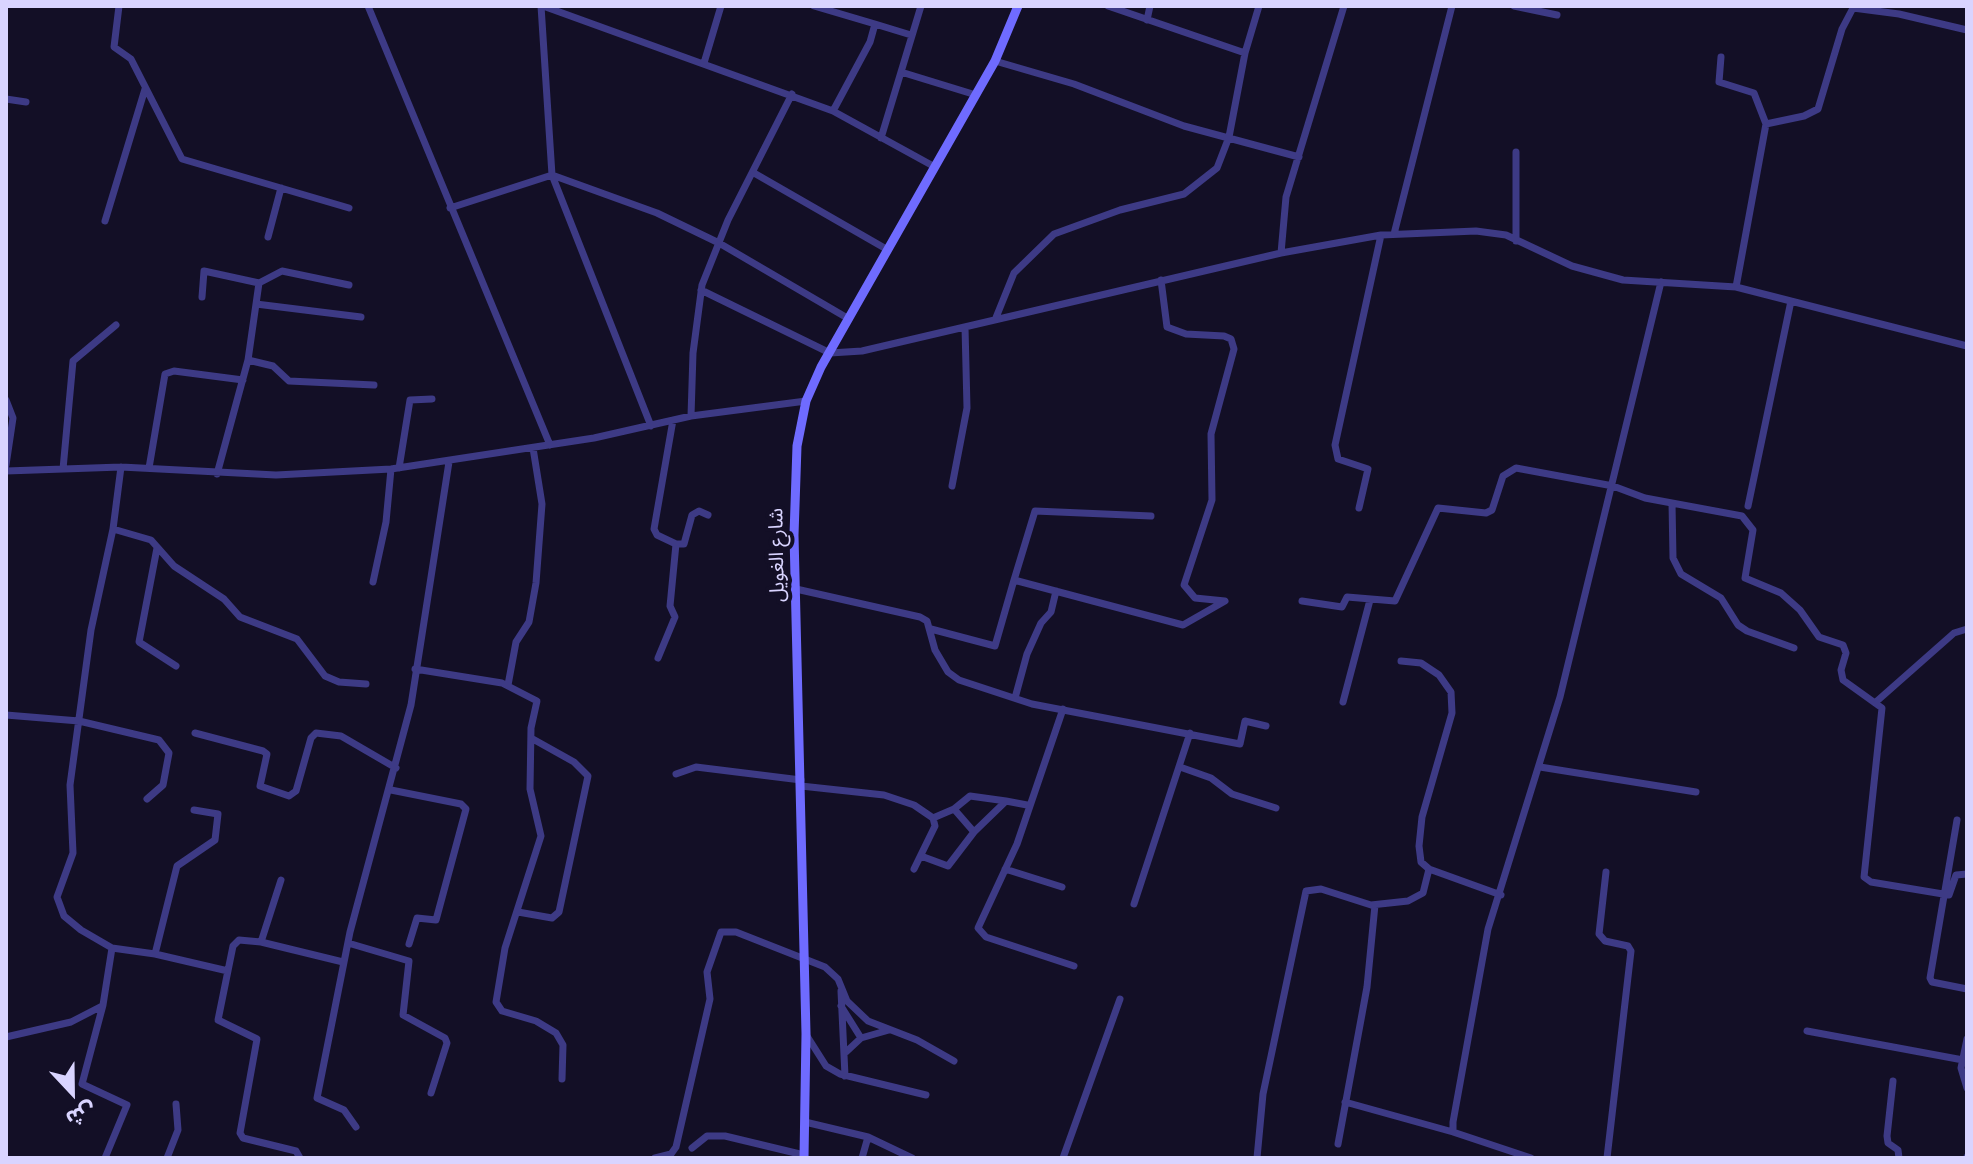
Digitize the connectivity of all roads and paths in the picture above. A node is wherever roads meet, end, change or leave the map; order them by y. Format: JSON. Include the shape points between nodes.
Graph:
{"nodes":[{"id":1,"x":119,"y":6,"type":"edge"},
{"id":2,"x":368,"y":6,"type":"edge"},
{"id":3,"x":542,"y":6,"type":"edge"},
{"id":4,"x":721,"y":6,"type":"edge"},
{"id":5,"x":814,"y":6,"type":"edge"},
{"id":6,"x":921,"y":6,"type":"edge"},
{"id":7,"x":1018,"y":6,"type":"edge"},
{"id":8,"x":1108,"y":6,"type":"edge"},
{"id":9,"x":1150,"y":6,"type":"edge"},
{"id":10,"x":1259,"y":6,"type":"edge"},
{"id":11,"x":1344,"y":6,"type":"edge"},
{"id":12,"x":1452,"y":6,"type":"edge"},
{"id":13,"x":1514,"y":6,"type":"edge"},
{"id":14,"x":1557,"y":15,"type":"dead end"},
{"id":15,"x":1147,"y":20,"type":"junction"},
{"id":16,"x":875,"y":24,"type":"junction"},
{"id":17,"x":1967,"y":30,"type":"edge"},
{"id":18,"x":911,"y":35,"type":"junction"},
{"id":19,"x":1245,"y":53,"type":"junction"},
{"id":20,"x":1721,"y":57,"type":"dead end"},
{"id":21,"x":995,"y":61,"type":"junction"},
{"id":22,"x":704,"y":63,"type":"junction"},
{"id":23,"x":901,"y":72,"type":"junction"},
{"id":24,"x":145,"y":89,"type":"junction"},
{"id":25,"x":792,"y":94,"type":"junction"},
{"id":26,"x":976,"y":95,"type":"junction"},
{"id":27,"x":6,"y":99,"type":"edge"},
{"id":28,"x":26,"y":102,"type":"dead end"},
{"id":29,"x":833,"y":111,"type":"junction"},
{"id":30,"x":1766,"y":124,"type":"junction"},
{"id":31,"x":1229,"y":137,"type":"junction"},
{"id":32,"x":881,"y":138,"type":"junction"},
{"id":33,"x":1516,"y":152,"type":"dead end"},
{"id":34,"x":1299,"y":157,"type":"junction"},
{"id":35,"x":935,"y":167,"type":"junction"},
{"id":36,"x":754,"y":173,"type":"junction"},
{"id":37,"x":552,"y":175,"type":"junction"},
{"id":38,"x":281,"y":188,"type":"junction"},
{"id":39,"x":349,"y":208,"type":"dead end"},
{"id":40,"x":450,"y":208,"type":"junction"},
{"id":41,"x":105,"y":221,"type":"dead end"},
{"id":42,"x":1394,"y":234,"type":"junction"},
{"id":43,"x":1381,"y":235,"type":"junction"},
{"id":44,"x":268,"y":237,"type":"dead end"},
{"id":45,"x":1516,"y":241,"type":"junction"},
{"id":46,"x":719,"y":243,"type":"junction"},
{"id":47,"x":888,"y":250,"type":"junction"},
{"id":48,"x":1281,"y":253,"type":"junction"},
{"id":49,"x":1161,"y":280,"type":"junction"},
{"id":50,"x":1661,"y":282,"type":"junction"},
{"id":51,"x":259,"y":283,"type":"junction"},
{"id":52,"x":349,"y":285,"type":"dead end"},
{"id":53,"x":1736,"y":287,"type":"junction"},
{"id":54,"x":701,"y":290,"type":"junction"},
{"id":55,"x":202,"y":297,"type":"dead end"},
{"id":56,"x":1791,"y":301,"type":"junction"},
{"id":57,"x":256,"y":304,"type":"junction"},
{"id":58,"x":361,"y":317,"type":"dead end"},
{"id":59,"x":849,"y":319,"type":"junction"},
{"id":60,"x":995,"y":320,"type":"junction"},
{"id":61,"x":116,"y":325,"type":"dead end"},
{"id":62,"x":965,"y":327,"type":"junction"},
{"id":63,"x":1967,"y":346,"type":"edge"},
{"id":64,"x":830,"y":353,"type":"junction"},
{"id":65,"x":248,"y":360,"type":"junction"},
{"id":66,"x":243,"y":380,"type":"junction"},
{"id":67,"x":374,"y":385,"type":"dead end"},
{"id":68,"x":432,"y":399,"type":"dead end"},
{"id":69,"x":6,"y":400,"type":"edge"},
{"id":70,"x":806,"y":401,"type":"junction"},
{"id":71,"x":691,"y":416,"type":"junction"},
{"id":72,"x":673,"y":420,"type":"junction"},
{"id":73,"x":651,"y":426,"type":"junction"},
{"id":74,"x":550,"y":445,"type":"junction"},
{"id":75,"x":533,"y":448,"type":"junction"},
{"id":76,"x":449,"y":462,"type":"junction"},
{"id":77,"x":6,"y":465,"type":"edge"},
{"id":78,"x":121,"y":467,"type":"junction"},
{"id":79,"x":149,"y":468,"type":"junction"},
{"id":80,"x":395,"y":468,"type":"junction"},
{"id":81,"x":63,"y":469,"type":"junction"},
{"id":82,"x":6,"y":471,"type":"edge"},
{"id":83,"x":217,"y":474,"type":"junction"},
{"id":84,"x":952,"y":486,"type":"dead end"},
{"id":85,"x":1613,"y":486,"type":"junction"},
{"id":86,"x":1672,"y":503,"type":"junction"},
{"id":87,"x":1748,"y":506,"type":"dead end"},
{"id":88,"x":1359,"y":508,"type":"dead end"},
{"id":89,"x":708,"y":515,"type":"dead end"},
{"id":90,"x":1151,"y":516,"type":"dead end"},
{"id":91,"x":113,"y":529,"type":"junction"},
{"id":92,"x":676,"y":544,"type":"junction"},
{"id":93,"x":157,"y":548,"type":"junction"},
{"id":94,"x":1014,"y":580,"type":"junction"},
{"id":95,"x":373,"y":582,"type":"dead end"},
{"id":96,"x":796,"y":589,"type":"junction"},
{"id":97,"x":1056,"y":591,"type":"junction"},
{"id":98,"x":1370,"y":600,"type":"junction"},
{"id":99,"x":1302,"y":601,"type":"dead end"},
{"id":100,"x":931,"y":629,"type":"junction"},
{"id":101,"x":1967,"y":629,"type":"edge"},
{"id":102,"x":1794,"y":648,"type":"dead end"},
{"id":103,"x":658,"y":658,"type":"dead end"},
{"id":104,"x":1401,"y":661,"type":"dead end"},
{"id":105,"x":176,"y":666,"type":"dead end"},
{"id":106,"x":415,"y":669,"type":"junction"},
{"id":107,"x":366,"y":684,"type":"dead end"},
{"id":108,"x":508,"y":685,"type":"junction"},
{"id":109,"x":1015,"y":698,"type":"junction"},
{"id":110,"x":1877,"y":701,"type":"junction"},
{"id":111,"x":1343,"y":702,"type":"dead end"},
{"id":112,"x":1063,"y":709,"type":"junction"},
{"id":113,"x":6,"y":715,"type":"edge"},
{"id":114,"x":79,"y":721,"type":"junction"},
{"id":115,"x":1266,"y":726,"type":"dead end"},
{"id":116,"x":195,"y":733,"type":"dead end"},
{"id":117,"x":1190,"y":733,"type":"junction"},
{"id":118,"x":531,"y":738,"type":"junction"},
{"id":119,"x":1180,"y":767,"type":"junction"},
{"id":120,"x":1540,"y":767,"type":"junction"},
{"id":121,"x":396,"y":768,"type":"junction"},
{"id":122,"x":676,"y":774,"type":"dead end"},
{"id":123,"x":801,"y":783,"type":"junction"},
{"id":124,"x":391,"y":790,"type":"junction"},
{"id":125,"x":1696,"y":792,"type":"dead end"},
{"id":126,"x":147,"y":799,"type":"dead end"},
{"id":127,"x":1006,"y":801,"type":"junction"},
{"id":128,"x":1027,"y":805,"type":"junction"},
{"id":129,"x":1276,"y":808,"type":"dead end"},
{"id":130,"x":954,"y":809,"type":"junction"},
{"id":131,"x":194,"y":810,"type":"dead end"},
{"id":132,"x":933,"y":818,"type":"junction"},
{"id":133,"x":1957,"y":820,"type":"dead end"},
{"id":134,"x":974,"y":832,"type":"junction"},
{"id":135,"x":921,"y":856,"type":"junction"},
{"id":136,"x":914,"y":869,"type":"dead end"},
{"id":137,"x":1005,"y":869,"type":"junction"},
{"id":138,"x":1429,"y":869,"type":"junction"},
{"id":139,"x":1606,"y":872,"type":"dead end"},
{"id":140,"x":1967,"y":874,"type":"edge"},
{"id":141,"x":281,"y":880,"type":"dead end"},
{"id":142,"x":1062,"y":887,"type":"dead end"},
{"id":143,"x":1501,"y":895,"type":"junction"},
{"id":144,"x":1944,"y":895,"type":"junction"},
{"id":145,"x":1134,"y":904,"type":"dead end"},
{"id":146,"x":1375,"y":905,"type":"junction"},
{"id":147,"x":518,"y":912,"type":"junction"},
{"id":148,"x":261,"y":942,"type":"junction"},
{"id":149,"x":348,"y":943,"type":"junction"},
{"id":150,"x":409,"y":944,"type":"dead end"},
{"id":151,"x":112,"y":948,"type":"junction"},
{"id":152,"x":155,"y":954,"type":"junction"},
{"id":153,"x":804,"y":959,"type":"junction"},
{"id":154,"x":343,"y":962,"type":"junction"},
{"id":155,"x":1074,"y":966,"type":"dead end"},
{"id":156,"x":228,"y":971,"type":"junction"},
{"id":157,"x":840,"y":985,"type":"junction"},
{"id":158,"x":1967,"y":989,"type":"edge"},
{"id":159,"x":1120,"y":999,"type":"dead end"},
{"id":160,"x":103,"y":1005,"type":"junction"},
{"id":161,"x":841,"y":1006,"type":"junction"},
{"id":162,"x":891,"y":1030,"type":"junction"},
{"id":163,"x":1807,"y":1031,"type":"dead end"},
{"id":164,"x":806,"y":1034,"type":"junction"},
{"id":165,"x":6,"y":1037,"type":"edge"},
{"id":166,"x":861,"y":1038,"type":"junction"},
{"id":167,"x":1967,"y":1039,"type":"edge"},
{"id":168,"x":846,"y":1052,"type":"junction"},
{"id":169,"x":1963,"y":1060,"type":"junction"},
{"id":170,"x":954,"y":1061,"type":"dead end"},
{"id":171,"x":845,"y":1076,"type":"junction"},
{"id":172,"x":562,"y":1079,"type":"dead end"},
{"id":173,"x":1893,"y":1081,"type":"dead end"},
{"id":174,"x":1967,"y":1088,"type":"edge"},
{"id":175,"x":431,"y":1093,"type":"dead end"},
{"id":176,"x":926,"y":1095,"type":"dead end"},
{"id":177,"x":1345,"y":1102,"type":"junction"},
{"id":178,"x":176,"y":1104,"type":"dead end"},
{"id":179,"x":805,"y":1122,"type":"junction"},
{"id":180,"x":356,"y":1127,"type":"dead end"},
{"id":181,"x":1453,"y":1132,"type":"junction"},
{"id":182,"x":868,"y":1137,"type":"junction"},
{"id":183,"x":1338,"y":1144,"type":"dead end"},
{"id":184,"x":692,"y":1148,"type":"dead end"},
{"id":185,"x":804,"y":1157,"type":"edge"},
{"id":186,"x":105,"y":1158,"type":"edge"},
{"id":187,"x":167,"y":1158,"type":"edge"},
{"id":188,"x":300,"y":1158,"type":"edge"},
{"id":189,"x":655,"y":1158,"type":"edge"},
{"id":190,"x":862,"y":1158,"type":"edge"},
{"id":191,"x":912,"y":1158,"type":"edge"},
{"id":192,"x":1063,"y":1158,"type":"edge"},
{"id":193,"x":1257,"y":1158,"type":"edge"},
{"id":194,"x":1531,"y":1158,"type":"edge"},
{"id":195,"x":1607,"y":1158,"type":"edge"},
{"id":196,"x":1899,"y":1158,"type":"edge"}],
"edges":[{"from":1,"to":24,"type":"street","via":[[114,47],[131,59]]},
{"from":2,"to":40,"type":"street"},
{"from":3,"to":22,"type":"street"},
{"from":3,"to":37,"type":"street"},
{"from":4,"to":22,"type":"street"},
{"from":5,"to":16,"type":"street"},
{"from":6,"to":18,"type":"street"},
{"from":7,"to":21,"type":"street","name":"شارع الغويل"},
{"from":8,"to":15,"type":"street"},
{"from":9,"to":15,"type":"street"},
{"from":10,"to":19,"type":"street"},
{"from":11,"to":34,"type":"street"},
{"from":12,"to":42,"type":"street"},
{"from":13,"to":14,"type":"street"},
{"from":15,"to":19,"type":"street"},
{"from":16,"to":18,"type":"street"},
{"from":16,"to":29,"type":"street"},
{"from":17,"to":30,"type":"street","via":[[1853,8],[1818,109]]},
{"from":18,"to":23,"type":"street"},
{"from":19,"to":31,"type":"street"},
{"from":20,"to":30,"type":"street","via":[[1719,82],[1754,93]]},
{"from":21,"to":26,"type":"street","name":"شارع الغويل"},
{"from":21,"to":31,"type":"street"},
{"from":22,"to":25,"type":"street"},
{"from":23,"to":26,"type":"street"},
{"from":23,"to":32,"type":"street"},
{"from":24,"to":38,"type":"street","via":[[182,159]]},
{"from":24,"to":41,"type":"street"},
{"from":25,"to":29,"type":"street"},
{"from":25,"to":36,"type":"street"},
{"from":26,"to":35,"type":"street","name":"شارع الغويل"},
{"from":27,"to":28,"type":"street"},
{"from":29,"to":32,"type":"street"},
{"from":30,"to":53,"type":"street"},
{"from":31,"to":34,"type":"street"},
{"from":31,"to":60,"type":"street","via":[[1217,168],[1184,194],[1054,234],[1014,273]]},
{"from":32,"to":35,"type":"street"},
{"from":33,"to":45,"type":"street"},
{"from":34,"to":48,"type":"street","via":[[1286,197]]},
{"from":35,"to":47,"type":"street","name":"شارع الغويل"},
{"from":36,"to":46,"type":"street"},
{"from":36,"to":47,"type":"street"},
{"from":37,"to":40,"type":"street"},
{"from":37,"to":46,"type":"street","via":[[657,213]]},
{"from":37,"to":73,"type":"street"},
{"from":38,"to":39,"type":"street"},
{"from":38,"to":44,"type":"street"},
{"from":40,"to":74,"type":"street"},
{"from":42,"to":43,"type":"street"},
{"from":42,"to":45,"type":"street","via":[[1476,231]]},
{"from":43,"to":48,"type":"street"},
{"from":43,"to":88,"type":"street","via":[[1335,445],[1338,459],[1368,469]]},
{"from":45,"to":50,"type":"street","via":[[1598,274]]},
{"from":46,"to":54,"type":"street"},
{"from":46,"to":59,"type":"street"},
{"from":47,"to":59,"type":"street","name":"شارع الغويل"},
{"from":48,"to":49,"type":"street"},
{"from":49,"to":60,"type":"street"},
{"from":49,"to":97,"type":"street","via":[[1167,327],[1224,336],[1234,349],[1211,434],[1212,500],[1184,585],[1195,598],[1225,601],[1183,625]]},
{"from":50,"to":53,"type":"street"},
{"from":50,"to":85,"type":"street"},
{"from":51,"to":52,"type":"street","via":[[282,271]]},
{"from":51,"to":55,"type":"street","via":[[204,271]]},
{"from":51,"to":57,"type":"street"},
{"from":53,"to":56,"type":"street"},
{"from":54,"to":64,"type":"street"},
{"from":54,"to":71,"type":"street"},
{"from":56,"to":63,"type":"street"},
{"from":56,"to":87,"type":"street"},
{"from":57,"to":58,"type":"street"},
{"from":57,"to":65,"type":"street"},
{"from":59,"to":64,"type":"street","name":"شارع الغويل"},
{"from":60,"to":62,"type":"street"},
{"from":61,"to":81,"type":"street","via":[[73,361]]},
{"from":62,"to":64,"type":"street","via":[[862,351]]},
{"from":62,"to":84,"type":"street","via":[[967,408]]},
{"from":64,"to":70,"type":"street","name":"شارع الغويل"},
{"from":65,"to":66,"type":"street"},
{"from":65,"to":67,"type":"street","via":[[273,366],[290,381]]},
{"from":66,"to":79,"type":"street","via":[[165,374]]},
{"from":66,"to":83,"type":"street"},
{"from":68,"to":80,"type":"street","via":[[410,400]]},
{"from":69,"to":77,"type":"street","via":[[13,418]]},
{"from":70,"to":71,"type":"street"},
{"from":70,"to":96,"type":"street","name":"شارع الغويل","via":[[797,446]]},
{"from":71,"to":72,"type":"street"},
{"from":72,"to":73,"type":"street"},
{"from":72,"to":92,"type":"street","via":[[654,529]]},
{"from":73,"to":74,"type":"street"},
{"from":74,"to":75,"type":"street"},
{"from":75,"to":76,"type":"street"},
{"from":75,"to":108,"type":"street","via":[[542,504],[536,583]]},
{"from":76,"to":80,"type":"street"},
{"from":76,"to":106,"type":"street"},
{"from":78,"to":79,"type":"street"},
{"from":78,"to":81,"type":"street"},
{"from":78,"to":91,"type":"street"},
{"from":79,"to":83,"type":"street"},
{"from":80,"to":83,"type":"street"},
{"from":80,"to":95,"type":"street"},
{"from":81,"to":82,"type":"street"},
{"from":85,"to":86,"type":"street"},
{"from":85,"to":98,"type":"street","via":[[1516,468],[1503,476],[1492,510],[1438,508],[1398,598],[1390,603]]},
{"from":85,"to":120,"type":"street"},
{"from":86,"to":102,"type":"street","via":[[1673,558],[1681,574],[1721,598],[1747,631]]},
{"from":86,"to":110,"type":"street","via":[[1720,510],[1748,521],[1753,539],[1745,578],[1781,593],[1819,637],[1843,645],[1843,680]]},
{"from":89,"to":92,"type":"street","via":[[692,515],[684,544]]},
{"from":90,"to":94,"type":"street","via":[[1035,511]]},
{"from":91,"to":93,"type":"street","via":[[151,540]]},
{"from":91,"to":114,"type":"street","via":[[91,630]]},
{"from":92,"to":103,"type":"street","via":[[670,606],[675,617]]},
{"from":93,"to":105,"type":"street","via":[[139,642]]},
{"from":93,"to":107,"type":"street","via":[[240,617],[297,639],[325,676]]},
{"from":94,"to":97,"type":"street"},
{"from":94,"to":100,"type":"street","via":[[995,646]]},
{"from":96,"to":100,"type":"street","via":[[920,617]]},
{"from":96,"to":123,"type":"street","name":"شارع الغويل"},
{"from":97,"to":109,"type":"street","via":[[1051,612],[1027,654]]},
{"from":98,"to":99,"type":"street","via":[[1347,597],[1342,607]]},
{"from":98,"to":111,"type":"street"},
{"from":100,"to":109,"type":"street","via":[[935,650],[948,672]]},
{"from":101,"to":110,"type":"street","via":[[1954,633]]},
{"from":104,"to":138,"type":"street","via":[[1421,663],[1451,692],[1452,713],[1422,817],[1421,862]]},
{"from":106,"to":108,"type":"street"},
{"from":106,"to":121,"type":"street"},
{"from":108,"to":118,"type":"street","via":[[537,701]]},
{"from":109,"to":112,"type":"street"},
{"from":110,"to":144,"type":"street","via":[[1882,708],[1864,877]]},
{"from":112,"to":117,"type":"street"},
{"from":112,"to":128,"type":"street"},
{"from":113,"to":114,"type":"street"},
{"from":114,"to":126,"type":"street","via":[[155,738],[166,746],[162,788]]},
{"from":114,"to":151,"type":"street","via":[[70,785],[73,853],[58,903],[64,916]]},
{"from":115,"to":117,"type":"street","via":[[1245,721],[1240,744]]},
{"from":116,"to":121,"type":"street","via":[[263,751],[267,754],[260,786],[289,796],[296,791],[316,733],[336,734]]},
{"from":117,"to":119,"type":"street"},
{"from":118,"to":147,"type":"street","via":[[530,789],[541,836]]},
{"from":118,"to":147,"type":"street","via":[[588,776],[559,912],[552,918]]},
{"from":119,"to":129,"type":"street","via":[[1211,778],[1232,794]]},
{"from":119,"to":145,"type":"street"},
{"from":120,"to":125,"type":"street"},
{"from":120,"to":143,"type":"street"},
{"from":121,"to":124,"type":"street"},
{"from":122,"to":123,"type":"street","via":[[696,767]]},
{"from":123,"to":132,"type":"street","via":[[884,795]]},
{"from":123,"to":153,"type":"street","name":"شارع الغويل"},
{"from":124,"to":149,"type":"street"},
{"from":124,"to":150,"type":"street","via":[[466,809],[436,920],[417,918]]},
{"from":127,"to":128,"type":"street"},
{"from":127,"to":130,"type":"street","via":[[970,796]]},
{"from":127,"to":134,"type":"street"},
{"from":128,"to":137,"type":"street","via":[[1022,832]]},
{"from":130,"to":132,"type":"street"},
{"from":130,"to":134,"type":"street"},
{"from":131,"to":152,"type":"street","via":[[218,814],[215,840],[177,866]]},
{"from":132,"to":135,"type":"street","via":[[935,826]]},
{"from":133,"to":144,"type":"street"},
{"from":134,"to":135,"type":"street","via":[[948,866]]},
{"from":135,"to":136,"type":"street"},
{"from":137,"to":142,"type":"street"},
{"from":137,"to":155,"type":"street","via":[[979,932]]},
{"from":138,"to":143,"type":"street"},
{"from":138,"to":146,"type":"street","via":[[1429,883],[1420,896]]},
{"from":139,"to":195,"type":"street","via":[[1599,934],[1631,951]]},
{"from":140,"to":144,"type":"street","via":[[1957,874],[1953,892]]},
{"from":141,"to":148,"type":"street"},
{"from":143,"to":181,"type":"street","via":[[1488,929]]},
{"from":144,"to":158,"type":"street","via":[[1930,978]]},
{"from":146,"to":177,"type":"street","via":[[1367,987]]},
{"from":146,"to":193,"type":"street","via":[[1321,889],[1306,891],[1263,1094]]},
{"from":147,"to":172,"type":"street","via":[[505,948],[496,1002],[502,1011],[556,1033],[563,1045]]},
{"from":148,"to":154,"type":"street"},
{"from":148,"to":156,"type":"street","via":[[236,941]]},
{"from":149,"to":154,"type":"street"},
{"from":149,"to":175,"type":"street","via":[[409,961],[403,1015],[446,1040]]},
{"from":151,"to":152,"type":"street"},
{"from":151,"to":160,"type":"street"},
{"from":152,"to":156,"type":"street"},
{"from":153,"to":157,"type":"street","via":[[834,973]]},
{"from":153,"to":164,"type":"street","name":"شارع الغويل"},
{"from":153,"to":189,"type":"street","via":[[736,932],[721,932],[707,972],[710,999],[678,1138],[671,1154]]},
{"from":154,"to":180,"type":"street","via":[[317,1098],[344,1110]]},
{"from":156,"to":188,"type":"street","via":[[218,1020],[257,1039],[241,1136],[296,1151]]},
{"from":157,"to":161,"type":"street"},
{"from":157,"to":162,"type":"street","via":[[858,1013]]},
{"from":159,"to":192,"type":"street"},
{"from":160,"to":165,"type":"street","via":[[71,1022]]},
{"from":160,"to":186,"type":"street","via":[[82,1084],[127,1105]]},
{"from":161,"to":166,"type":"street"},
{"from":161,"to":168,"type":"street"},
{"from":162,"to":166,"type":"street"},
{"from":162,"to":170,"type":"street"},
{"from":163,"to":169,"type":"street"},
{"from":164,"to":171,"type":"street","via":[[826,1066]]},
{"from":164,"to":179,"type":"street","name":"شارع الغويل"},
{"from":166,"to":168,"type":"street"},
{"from":167,"to":169,"type":"street"},
{"from":168,"to":171,"type":"street"},
{"from":169,"to":174,"type":"street"},
{"from":171,"to":176,"type":"street"},
{"from":173,"to":196,"type":"street","via":[[1888,1139]]},
{"from":177,"to":181,"type":"street"},
{"from":177,"to":183,"type":"street"},
{"from":178,"to":187,"type":"street","via":[[178,1130]]},
{"from":179,"to":182,"type":"street"},
{"from":179,"to":185,"type":"street","name":"شارع الغويل"},
{"from":181,"to":194,"type":"street"},
{"from":182,"to":190,"type":"street"},
{"from":182,"to":191,"type":"street"},
{"from":184,"to":185,"type":"street","via":[[707,1136],[725,1136]]}]}
